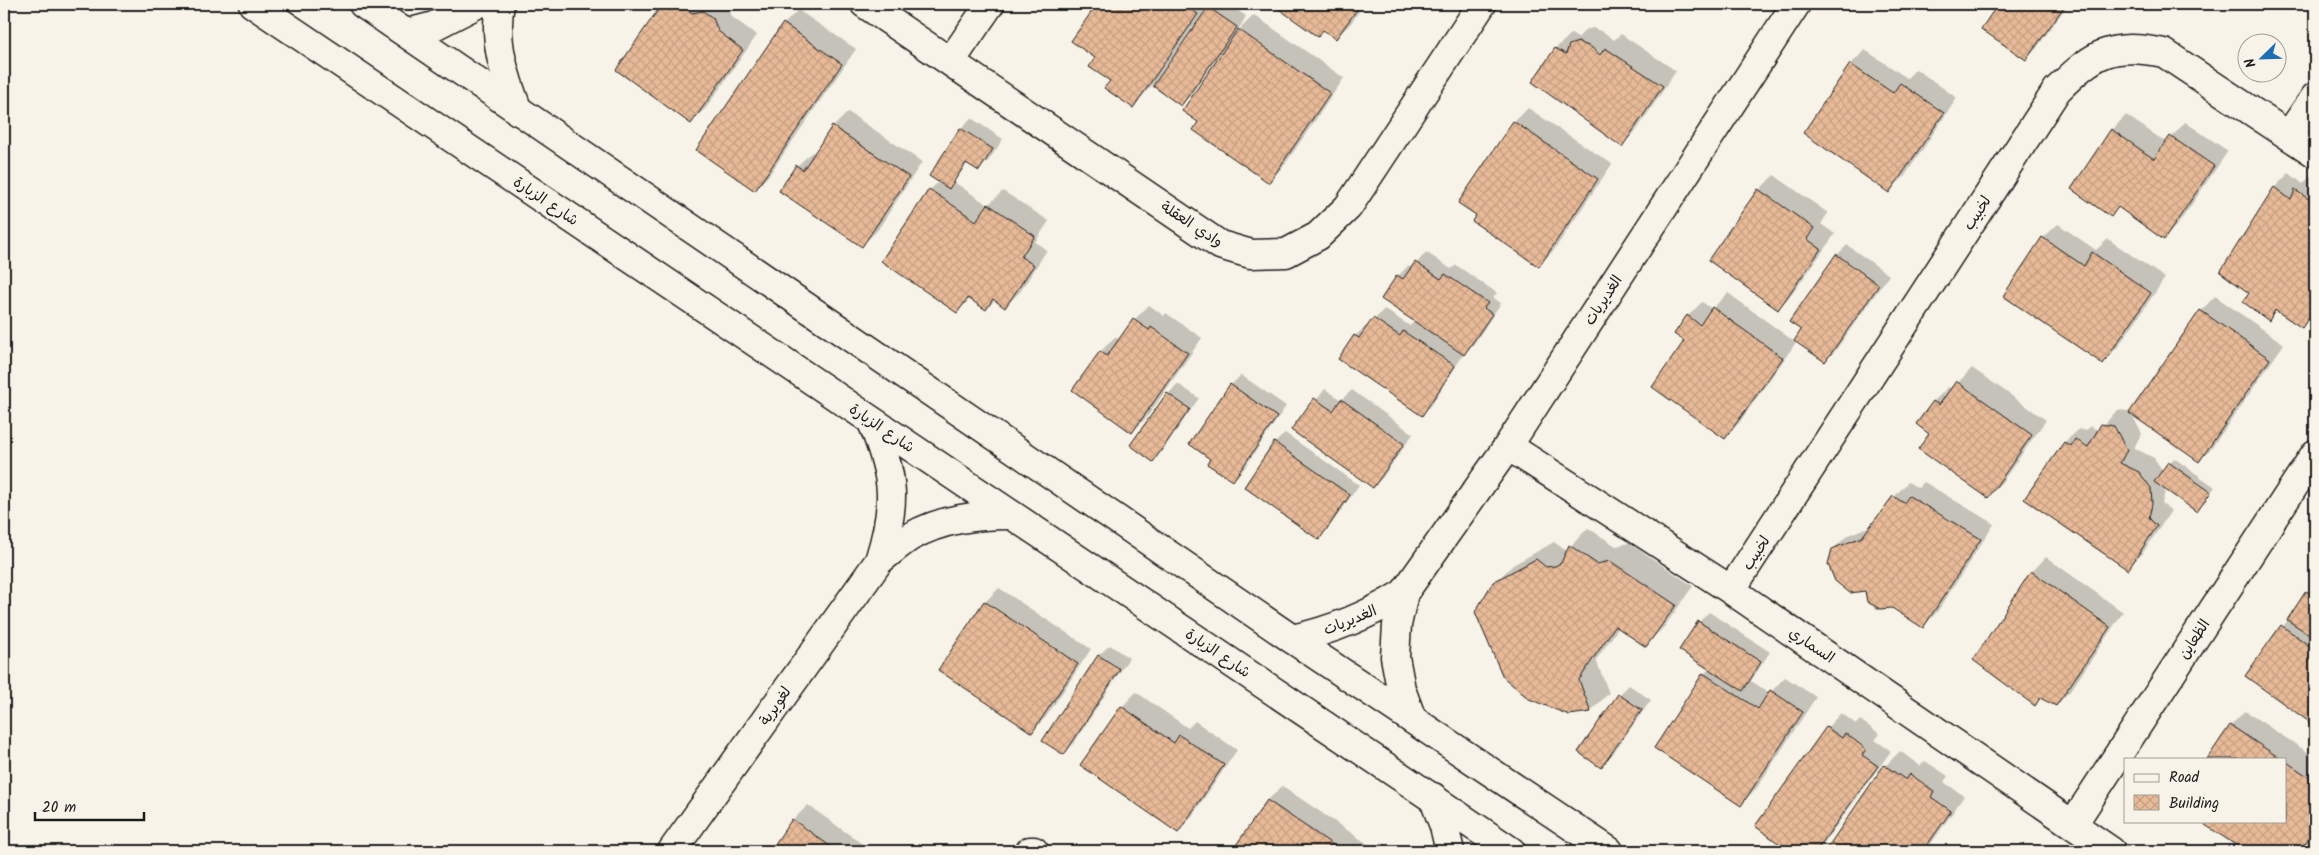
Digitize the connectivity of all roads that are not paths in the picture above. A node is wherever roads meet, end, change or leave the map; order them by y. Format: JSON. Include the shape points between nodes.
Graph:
{"nodes":[{"id":1,"x":253,"y":4,"type":"edge"},
{"id":2,"x":364,"y":4,"type":"edge"},
{"id":3,"x":477,"y":4,"type":"edge"},
{"id":4,"x":500,"y":4,"type":"edge"},
{"id":5,"x":865,"y":4,"type":"edge"},
{"id":6,"x":990,"y":4,"type":"edge"},
{"id":7,"x":1482,"y":4,"type":"edge"},
{"id":8,"x":1796,"y":4,"type":"edge"},
{"id":9,"x":407,"y":33,"type":"junction"},
{"id":10,"x":951,"y":61,"type":"junction"},
{"id":11,"x":2315,"y":97,"type":"edge"},
{"id":12,"x":518,"y":111,"type":"junction"},
{"id":13,"x":2290,"y":135,"type":"junction"},
{"id":14,"x":2315,"y":153,"type":"edge"},
{"id":15,"x":872,"y":422,"type":"junction"},
{"id":16,"x":1508,"y":446,"type":"junction"},
{"id":17,"x":2315,"y":454,"type":"edge"},
{"id":18,"x":1011,"y":515,"type":"junction"},
{"id":19,"x":879,"y":561,"type":"junction"},
{"id":20,"x":1731,"y":590,"type":"junction"},
{"id":21,"x":1404,"y":593,"type":"junction"},
{"id":22,"x":1292,"y":639,"type":"junction"},
{"id":23,"x":1412,"y":719,"type":"junction"},
{"id":24,"x":1433,"y":797,"type":"junction"},
{"id":25,"x":2072,"y":824,"type":"junction"},
{"id":26,"x":672,"y":851,"type":"edge"},
{"id":27,"x":1030,"y":851,"type":"edge"},
{"id":28,"x":1034,"y":851,"type":"edge"},
{"id":29,"x":1450,"y":851,"type":"edge"},
{"id":30,"x":1511,"y":851,"type":"edge"},
{"id":31,"x":1608,"y":851,"type":"edge"},
{"id":32,"x":2111,"y":851,"type":"edge"}],
"edges":[{"from":1,"to":15,"type":"street","name":"شارع الزبارة"},
{"from":2,"to":9,"type":"street"},
{"from":3,"to":9,"type":"street","via":[[434,26]]},
{"from":4,"to":12,"type":"street","via":[[499,47]]},
{"from":5,"to":10,"type":"street","name":"وادي العقلة"},
{"from":6,"to":10,"type":"street"},
{"from":7,"to":10,"type":"street","name":"وادي العقلة","via":[[1348,207],[1318,236],[1286,253],[1251,254],[1220,245]]},
{"from":8,"to":16,"type":"street","name":"الغديريات"},
{"from":9,"to":12,"type":"street"},
{"from":11,"to":13,"type":"street"},
{"from":12,"to":22,"type":"street"},
{"from":13,"to":14,"type":"street","name":"لخبيب"},
{"from":13,"to":20,"type":"street","name":"لخبيب","via":[[2164,53],[2135,47],[2107,52],[2082,66],[2057,90]]},
{"from":15,"to":18,"type":"street","name":"شارع الزبارة"},
{"from":15,"to":19,"type":"street","name":"لغويرية","via":[[886,455],[892,490],[890,526]]},
{"from":16,"to":20,"type":"street","name":"السماري"},
{"from":16,"to":21,"type":"street","name":"الغديريات"},
{"from":17,"to":25,"type":"street","name":"الظعاين"},
{"from":18,"to":19,"type":"street","name":"لغويرية","via":[[981,515],[944,522],[909,538]]},
{"from":18,"to":24,"type":"street","name":"شارع الزبارة"},
{"from":19,"to":26,"type":"street","name":"لغويرية"},
{"from":20,"to":25,"type":"street","name":"السماري"},
{"from":21,"to":22,"type":"street","name":"الغديريات","via":[[1351,623]]},
{"from":21,"to":23,"type":"street","name":"الغديريات","via":[[1397,625],[1396,657],[1401,689]]},
{"from":22,"to":23,"type":"street"},
{"from":23,"to":31,"type":"street"},
{"from":24,"to":29,"type":"street"},
{"from":24,"to":30,"type":"street","name":"شارع الزبارة"},
{"from":25,"to":32,"type":"street","name":"السماري"},
{"from":27,"to":28,"type":"street"}]}
